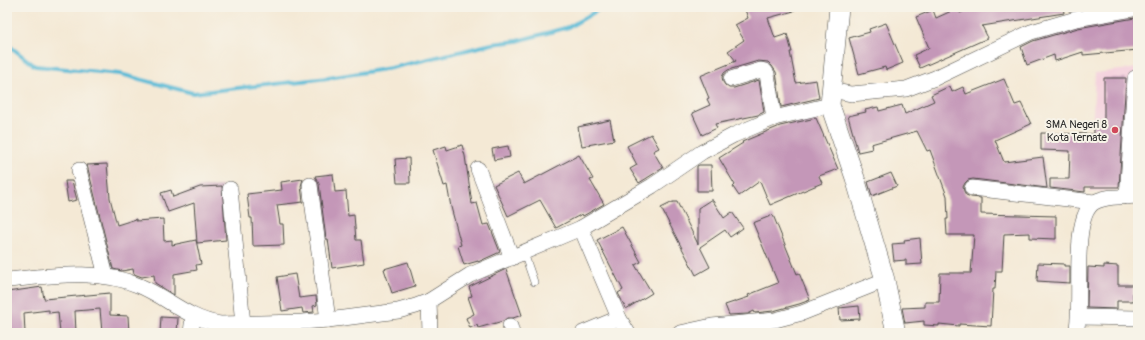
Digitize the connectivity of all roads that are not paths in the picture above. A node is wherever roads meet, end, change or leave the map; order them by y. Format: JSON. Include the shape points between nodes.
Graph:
{"nodes":[{"id":1,"x":839,"y":7,"type":"edge"},
{"id":2,"x":1138,"y":8,"type":"edge"},
{"id":3,"x":1135,"y":78,"type":"dead end"},
{"id":4,"x":731,"y":79,"type":"dead end"},
{"id":5,"x":831,"y":97,"type":"junction"},
{"id":6,"x":774,"y":118,"type":"junction"},
{"id":7,"x":478,"y":169,"type":"dead end"},
{"id":8,"x":79,"y":170,"type":"dead end"},
{"id":9,"x":310,"y":185,"type":"dead end"},
{"id":10,"x":972,"y":188,"type":"dead end"},
{"id":11,"x":230,"y":189,"type":"dead end"},
{"id":12,"x":1132,"y":196,"type":"edge"},
{"id":13,"x":1094,"y":202,"type":"junction"},
{"id":14,"x":581,"y":228,"type":"junction"},
{"id":15,"x":518,"y":255,"type":"junction"},
{"id":16,"x":106,"y":276,"type":"junction"},
{"id":17,"x":7,"y":280,"type":"edge"},
{"id":18,"x":885,"y":280,"type":"junction"},
{"id":19,"x":534,"y":282,"type":"dead end"},
{"id":20,"x":429,"y":301,"type":"junction"},
{"id":21,"x":194,"y":316,"type":"junction"},
{"id":22,"x":1078,"y":317,"type":"junction"},
{"id":23,"x":620,"y":318,"type":"junction"},
{"id":24,"x":1138,"y":318,"type":"edge"},
{"id":25,"x":328,"y":320,"type":"junction"},
{"id":26,"x":243,"y":324,"type":"junction"},
{"id":27,"x":775,"y":327,"type":"edge"},
{"id":28,"x":191,"y":333,"type":"edge"},
{"id":29,"x":430,"y":333,"type":"edge"},
{"id":30,"x":583,"y":333,"type":"edge"},
{"id":31,"x":628,"y":333,"type":"edge"},
{"id":32,"x":680,"y":333,"type":"edge"},
{"id":33,"x":896,"y":333,"type":"edge"},
{"id":34,"x":1076,"y":333,"type":"edge"}],
"edges":[{"from":1,"to":5,"type":"street"},
{"from":2,"to":5,"type":"street","via":[[1076,19],[1031,32],[906,90]]},
{"from":3,"to":12,"type":"street"},
{"from":4,"to":6,"type":"street","via":[[765,71]]},
{"from":5,"to":6,"type":"street"},
{"from":5,"to":18,"type":"street"},
{"from":6,"to":14,"type":"street","via":[[702,152],[652,186]]},
{"from":7,"to":15,"type":"street"},
{"from":8,"to":16,"type":"street"},
{"from":9,"to":25,"type":"street"},
{"from":10,"to":13,"type":"street"},
{"from":11,"to":26,"type":"street"},
{"from":12,"to":13,"type":"street"},
{"from":13,"to":22,"type":"street","via":[[1085,215],[1081,228]]},
{"from":14,"to":15,"type":"street"},
{"from":14,"to":23,"type":"street"},
{"from":15,"to":19,"type":"lane"},
{"from":15,"to":20,"type":"street","via":[[470,275]]},
{"from":16,"to":17,"type":"street"},
{"from":16,"to":21,"type":"street","via":[[141,286]]},
{"from":18,"to":27,"type":"street","via":[[802,313]]},
{"from":18,"to":33,"type":"street"},
{"from":20,"to":25,"type":"street","via":[[398,311]]},
{"from":20,"to":29,"type":"street"},
{"from":21,"to":26,"type":"street","via":[[220,324]]},
{"from":21,"to":28,"type":"street"},
{"from":22,"to":24,"type":"street"},
{"from":22,"to":34,"type":"street"},
{"from":23,"to":30,"type":"street"},
{"from":23,"to":31,"type":"street"},
{"from":25,"to":26,"type":"street"},
{"from":27,"to":32,"type":"street","via":[[712,326]]}]}
